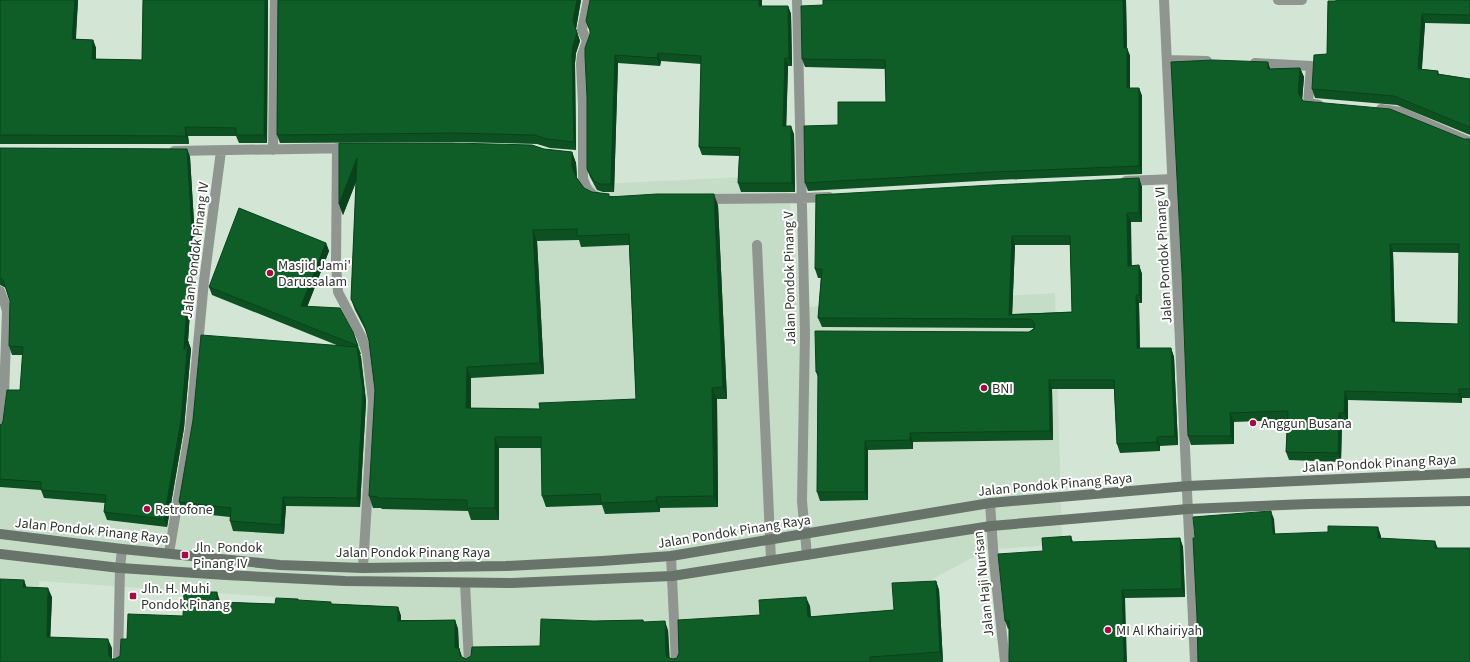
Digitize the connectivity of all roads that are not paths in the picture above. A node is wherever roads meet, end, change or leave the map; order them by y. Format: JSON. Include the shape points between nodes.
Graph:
{"nodes":[{"id":1,"x":275,"y":0,"type":"edge"},
{"id":2,"x":588,"y":0,"type":"edge"},
{"id":3,"x":797,"y":0,"type":"edge"},
{"id":4,"x":1164,"y":0,"type":"edge"},
{"id":5,"x":1278,"y":0,"type":"edge"},
{"id":6,"x":1302,"y":0,"type":"edge"},
{"id":7,"x":1168,"y":60,"type":"junction"},
{"id":8,"x":1216,"y":62,"type":"edge"},
{"id":9,"x":1247,"y":63,"type":"edge"},
{"id":10,"x":1327,"y":105,"type":"edge"},
{"id":11,"x":1372,"y":109,"type":"edge"},
{"id":12,"x":1470,"y":142,"type":"edge"},
{"id":13,"x":337,"y":148,"type":"junction"},
{"id":14,"x":361,"y":148,"type":"edge"},
{"id":15,"x":273,"y":150,"type":"junction"},
{"id":16,"x":166,"y":151,"type":"edge"},
{"id":17,"x":221,"y":151,"type":"junction"},
{"id":18,"x":1173,"y":179,"type":"junction"},
{"id":19,"x":1117,"y":182,"type":"edge"},
{"id":20,"x":840,"y":196,"type":"edge"},
{"id":21,"x":606,"y":198,"type":"edge"},
{"id":22,"x":801,"y":198,"type":"junction"},
{"id":23,"x":692,"y":199,"type":"edge"},
{"id":24,"x":758,"y":245,"type":"dead end"},
{"id":25,"x":0,"y":292,"type":"edge"},
{"id":26,"x":0,"y":428,"type":"edge"},
{"id":27,"x":1470,"y":472,"type":"edge"},
{"id":28,"x":1188,"y":486,"type":"junction"},
{"id":29,"x":1470,"y":501,"type":"edge"},
{"id":30,"x":990,"y":503,"type":"junction"},
{"id":31,"x":1188,"y":509,"type":"junction"},
{"id":32,"x":991,"y":526,"type":"junction"},
{"id":33,"x":0,"y":534,"type":"edge"},
{"id":34,"x":805,"y":534,"type":"junction"},
{"id":35,"x":771,"y":540,"type":"junction"},
{"id":36,"x":122,"y":549,"type":"junction"},
{"id":37,"x":169,"y":553,"type":"junction"},
{"id":38,"x":0,"y":554,"type":"edge"},
{"id":39,"x":807,"y":555,"type":"junction"},
{"id":40,"x":672,"y":556,"type":"junction"},
{"id":41,"x":771,"y":560,"type":"junction"},
{"id":42,"x":120,"y":568,"type":"junction"},
{"id":43,"x":363,"y":568,"type":"junction"},
{"id":44,"x":672,"y":576,"type":"junction"},
{"id":45,"x":465,"y":582,"type":"junction"},
{"id":46,"x":118,"y":662,"type":"edge"},
{"id":47,"x":469,"y":662,"type":"edge"},
{"id":48,"x":676,"y":662,"type":"edge"},
{"id":49,"x":1005,"y":662,"type":"edge"},
{"id":50,"x":1195,"y":662,"type":"edge"}],
"edges":[{"from":1,"to":15,"type":"street"},
{"from":2,"to":21,"type":"street","via":[[582,30],[587,41],[581,64],[583,105],[579,156],[586,188],[590,194]]},
{"from":3,"to":22,"type":"street","name":"Jalan Pondok Pinang V"},
{"from":4,"to":7,"type":"street","name":"Jalan Pondok Pinang VI"},
{"from":5,"to":6,"type":"street"},
{"from":7,"to":8,"type":"street"},
{"from":7,"to":18,"type":"street","name":"Jalan Pondok Pinang VI"},
{"from":9,"to":10,"type":"street","via":[[1311,66],[1308,103]]},
{"from":11,"to":12,"type":"street","via":[[1401,112]]},
{"from":13,"to":14,"type":"street"},
{"from":13,"to":15,"type":"street"},
{"from":13,"to":43,"type":"street","via":[[338,292],[367,353],[373,401]]},
{"from":15,"to":17,"type":"street"},
{"from":16,"to":17,"type":"street"},
{"from":17,"to":37,"type":"street","name":"Jalan Pondok Pinang IV","via":[[204,281],[190,429]]},
{"from":18,"to":19,"type":"street"},
{"from":18,"to":28,"type":"street","name":"Jalan Pondok Pinang VI"},
{"from":20,"to":22,"type":"street"},
{"from":22,"to":23,"type":"street"},
{"from":22,"to":34,"type":"street","name":"Jalan Pondok Pinang V","via":[[809,333],[802,501]]},
{"from":24,"to":35,"type":"street"},
{"from":25,"to":26,"type":"street","via":[[7,311],[4,396]]},
{"from":27,"to":28,"type":"main road","name":"Jalan Pondok Pinang Raya"},
{"from":28,"to":30,"type":"main road","name":"Jalan Pondok Pinang Raya"},
{"from":28,"to":31,"type":"street","name":"Jalan Pondok Pinang VI"},
{"from":29,"to":31,"type":"main road","name":"Jalan Pondok Pinang Raya"},
{"from":30,"to":32,"type":"street","name":"Jalan Haji Nurisan"},
{"from":30,"to":34,"type":"main road","name":"Jalan Pondok Pinang Raya"},
{"from":31,"to":32,"type":"main road","name":"Jalan Pondok Pinang Raya"},
{"from":31,"to":50,"type":"street","name":"Jalan Pondok Pinang VI"},
{"from":32,"to":39,"type":"main road","name":"Jalan Pondok Pinang Raya"},
{"from":32,"to":49,"type":"street","name":"Jalan Haji Nurisan"},
{"from":33,"to":36,"type":"main road","name":"Jalan Pondok Pinang Raya"},
{"from":34,"to":35,"type":"main road","name":"Jalan Pondok Pinang Raya"},
{"from":34,"to":39,"type":"street","name":"Jalan Pondok Pinang V"},
{"from":35,"to":40,"type":"main road","name":"Jalan Pondok Pinang Raya"},
{"from":35,"to":41,"type":"street"},
{"from":36,"to":37,"type":"main road","name":"Jalan Pondok Pinang Raya"},
{"from":36,"to":42,"type":"street"},
{"from":37,"to":43,"type":"main road","name":"Jalan Pondok Pinang Raya","via":[[280,565]]},
{"from":38,"to":42,"type":"main road","name":"Jalan Pondok Pinang Raya"},
{"from":39,"to":41,"type":"main road","name":"Jalan Pondok Pinang Raya"},
{"from":40,"to":43,"type":"main road","name":"Jalan Pondok Pinang Raya","via":[[514,566]]},
{"from":40,"to":44,"type":"street"},
{"from":41,"to":44,"type":"main road","name":"Jalan Pondok Pinang Raya"},
{"from":42,"to":45,"type":"main road","name":"Jalan Pondok Pinang Raya","via":[[345,581]]},
{"from":42,"to":46,"type":"street"},
{"from":44,"to":45,"type":"main road","name":"Jalan Pondok Pinang Raya","via":[[512,583]]},
{"from":44,"to":48,"type":"street"},
{"from":45,"to":47,"type":"street"}]}
